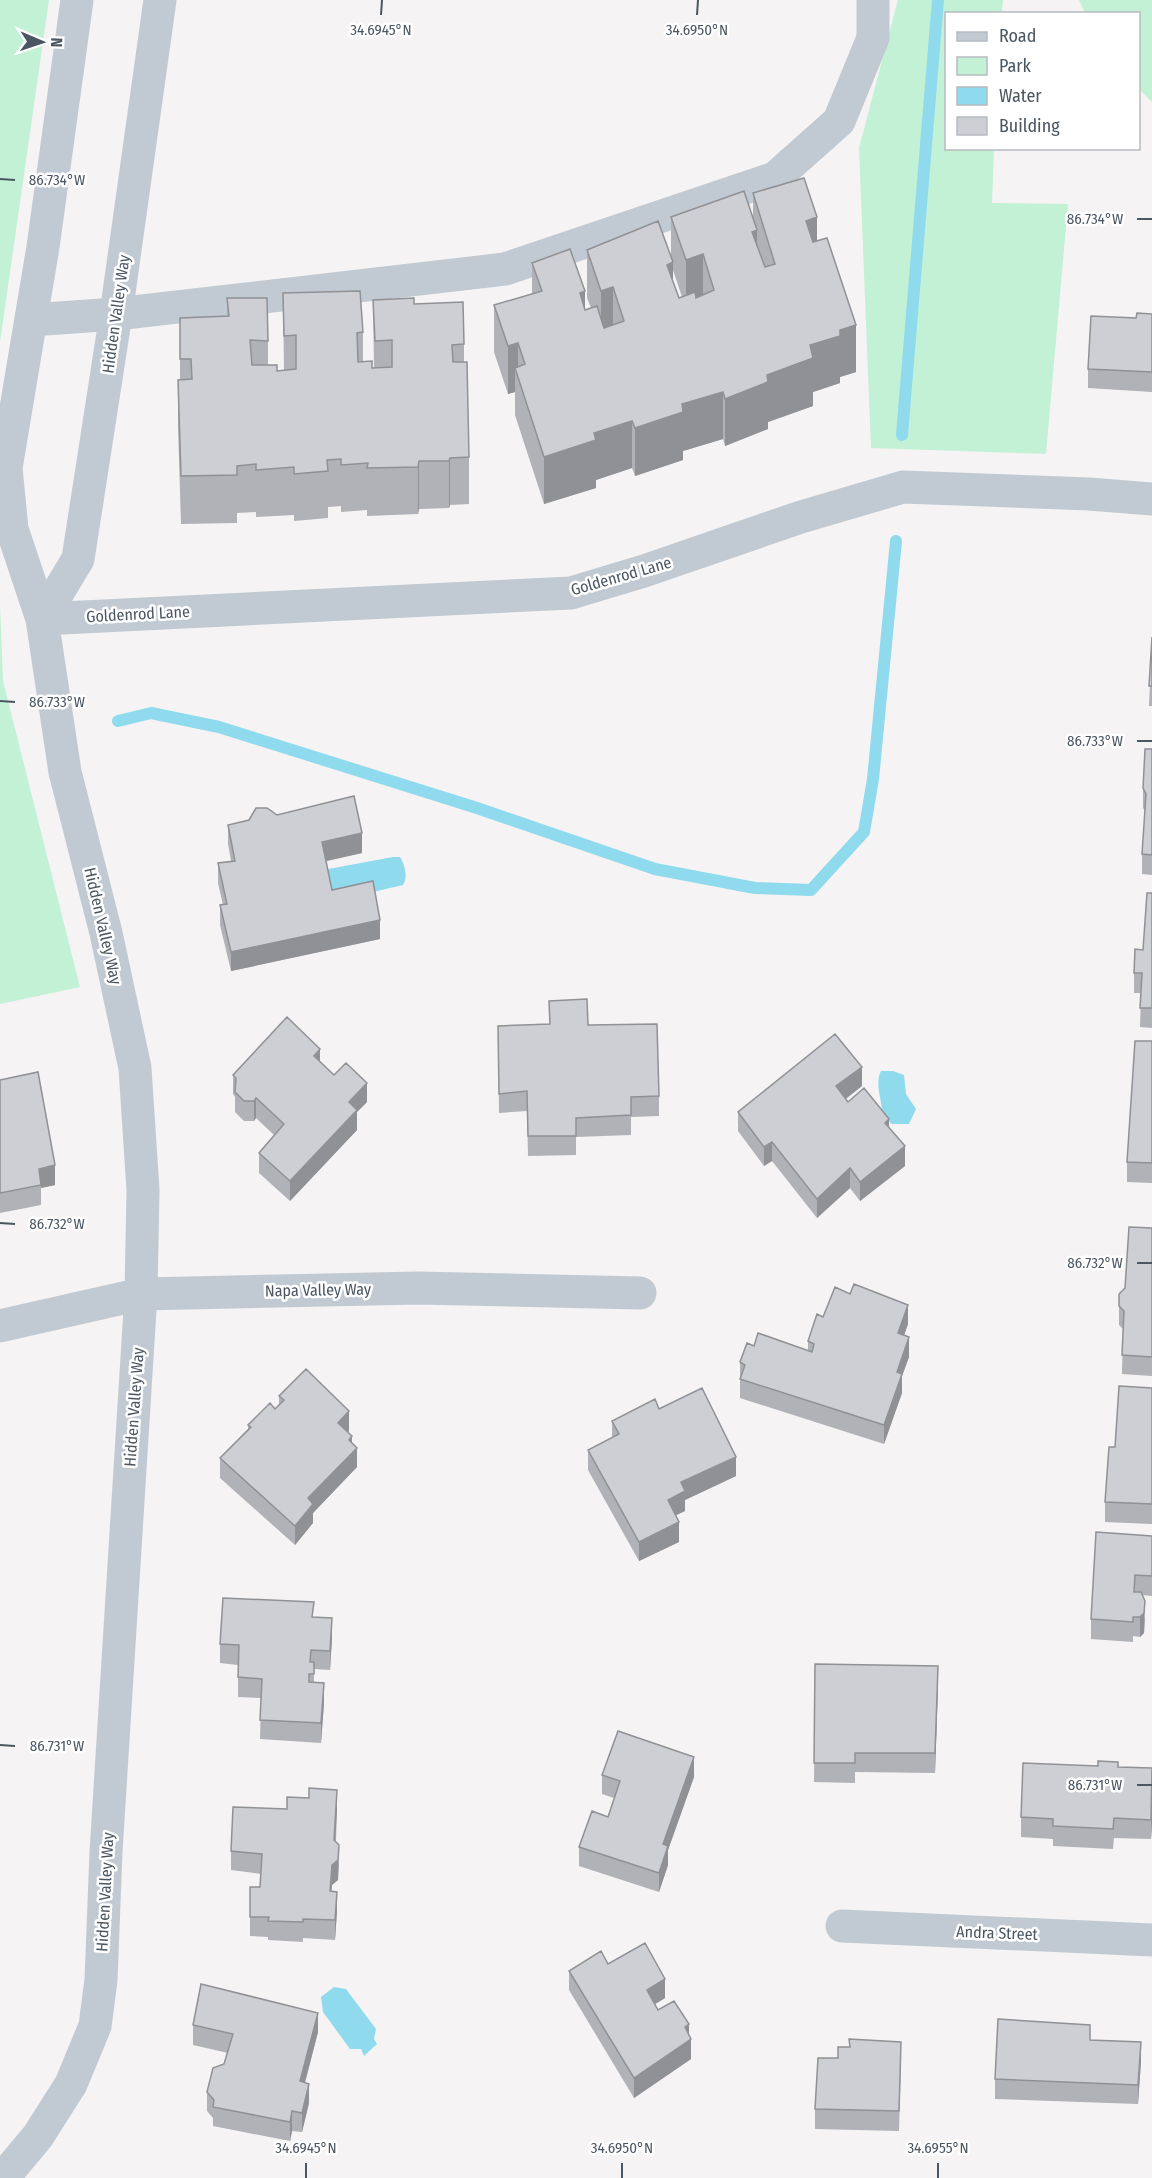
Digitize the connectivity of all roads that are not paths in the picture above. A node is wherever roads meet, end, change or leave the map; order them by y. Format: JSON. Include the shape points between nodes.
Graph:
{"nodes":[{"id":1,"x":77,"y":0,"type":"edge"},
{"id":2,"x":160,"y":0,"type":"edge"},
{"id":3,"x":873,"y":0,"type":"edge"},
{"id":4,"x":116,"y":314,"type":"junction"},
{"id":5,"x":31,"y":320,"type":"junction"},
{"id":6,"x":1152,"y":499,"type":"edge"},
{"id":7,"x":42,"y":619,"type":"junction"},
{"id":8,"x":640,"y":1293,"type":"dead end"},
{"id":9,"x":141,"y":1294,"type":"junction"},
{"id":10,"x":0,"y":1326,"type":"edge"},
{"id":11,"x":842,"y":1926,"type":"dead end"},
{"id":12,"x":1152,"y":1940,"type":"edge"},
{"id":13,"x":3,"y":2178,"type":"edge"}],
"edges":[{"from":1,"to":5,"type":"street","name":"Hidden Valley Way"},
{"from":2,"to":4,"type":"street","name":"Hidden Valley Way"},
{"from":3,"to":4,"type":"street","via":[[873,39],[839,121],[776,178],[505,269]]},
{"from":4,"to":5,"type":"street"},
{"from":4,"to":7,"type":"street","name":"Hidden Valley Way","via":[[78,559]]},
{"from":5,"to":7,"type":"street","name":"Hidden Valley Way","via":[[6,468],[12,529]]},
{"from":6,"to":7,"type":"street","name":"Goldenrod Lane","via":[[903,487],[571,593]]},
{"from":7,"to":9,"type":"street","name":"Hidden Valley Way","via":[[65,772],[135,1068],[143,1191]]},
{"from":8,"to":9,"type":"street","name":"Napa Valley Way","via":[[418,1288]]},
{"from":9,"to":10,"type":"street","name":"Napa Valley Way"},
{"from":9,"to":13,"type":"street","name":"Hidden Valley Way","via":[[101,1980],[95,2026],[71,2084],[38,2136]]},
{"from":11,"to":12,"type":"street","name":"Andra Street"}]}
